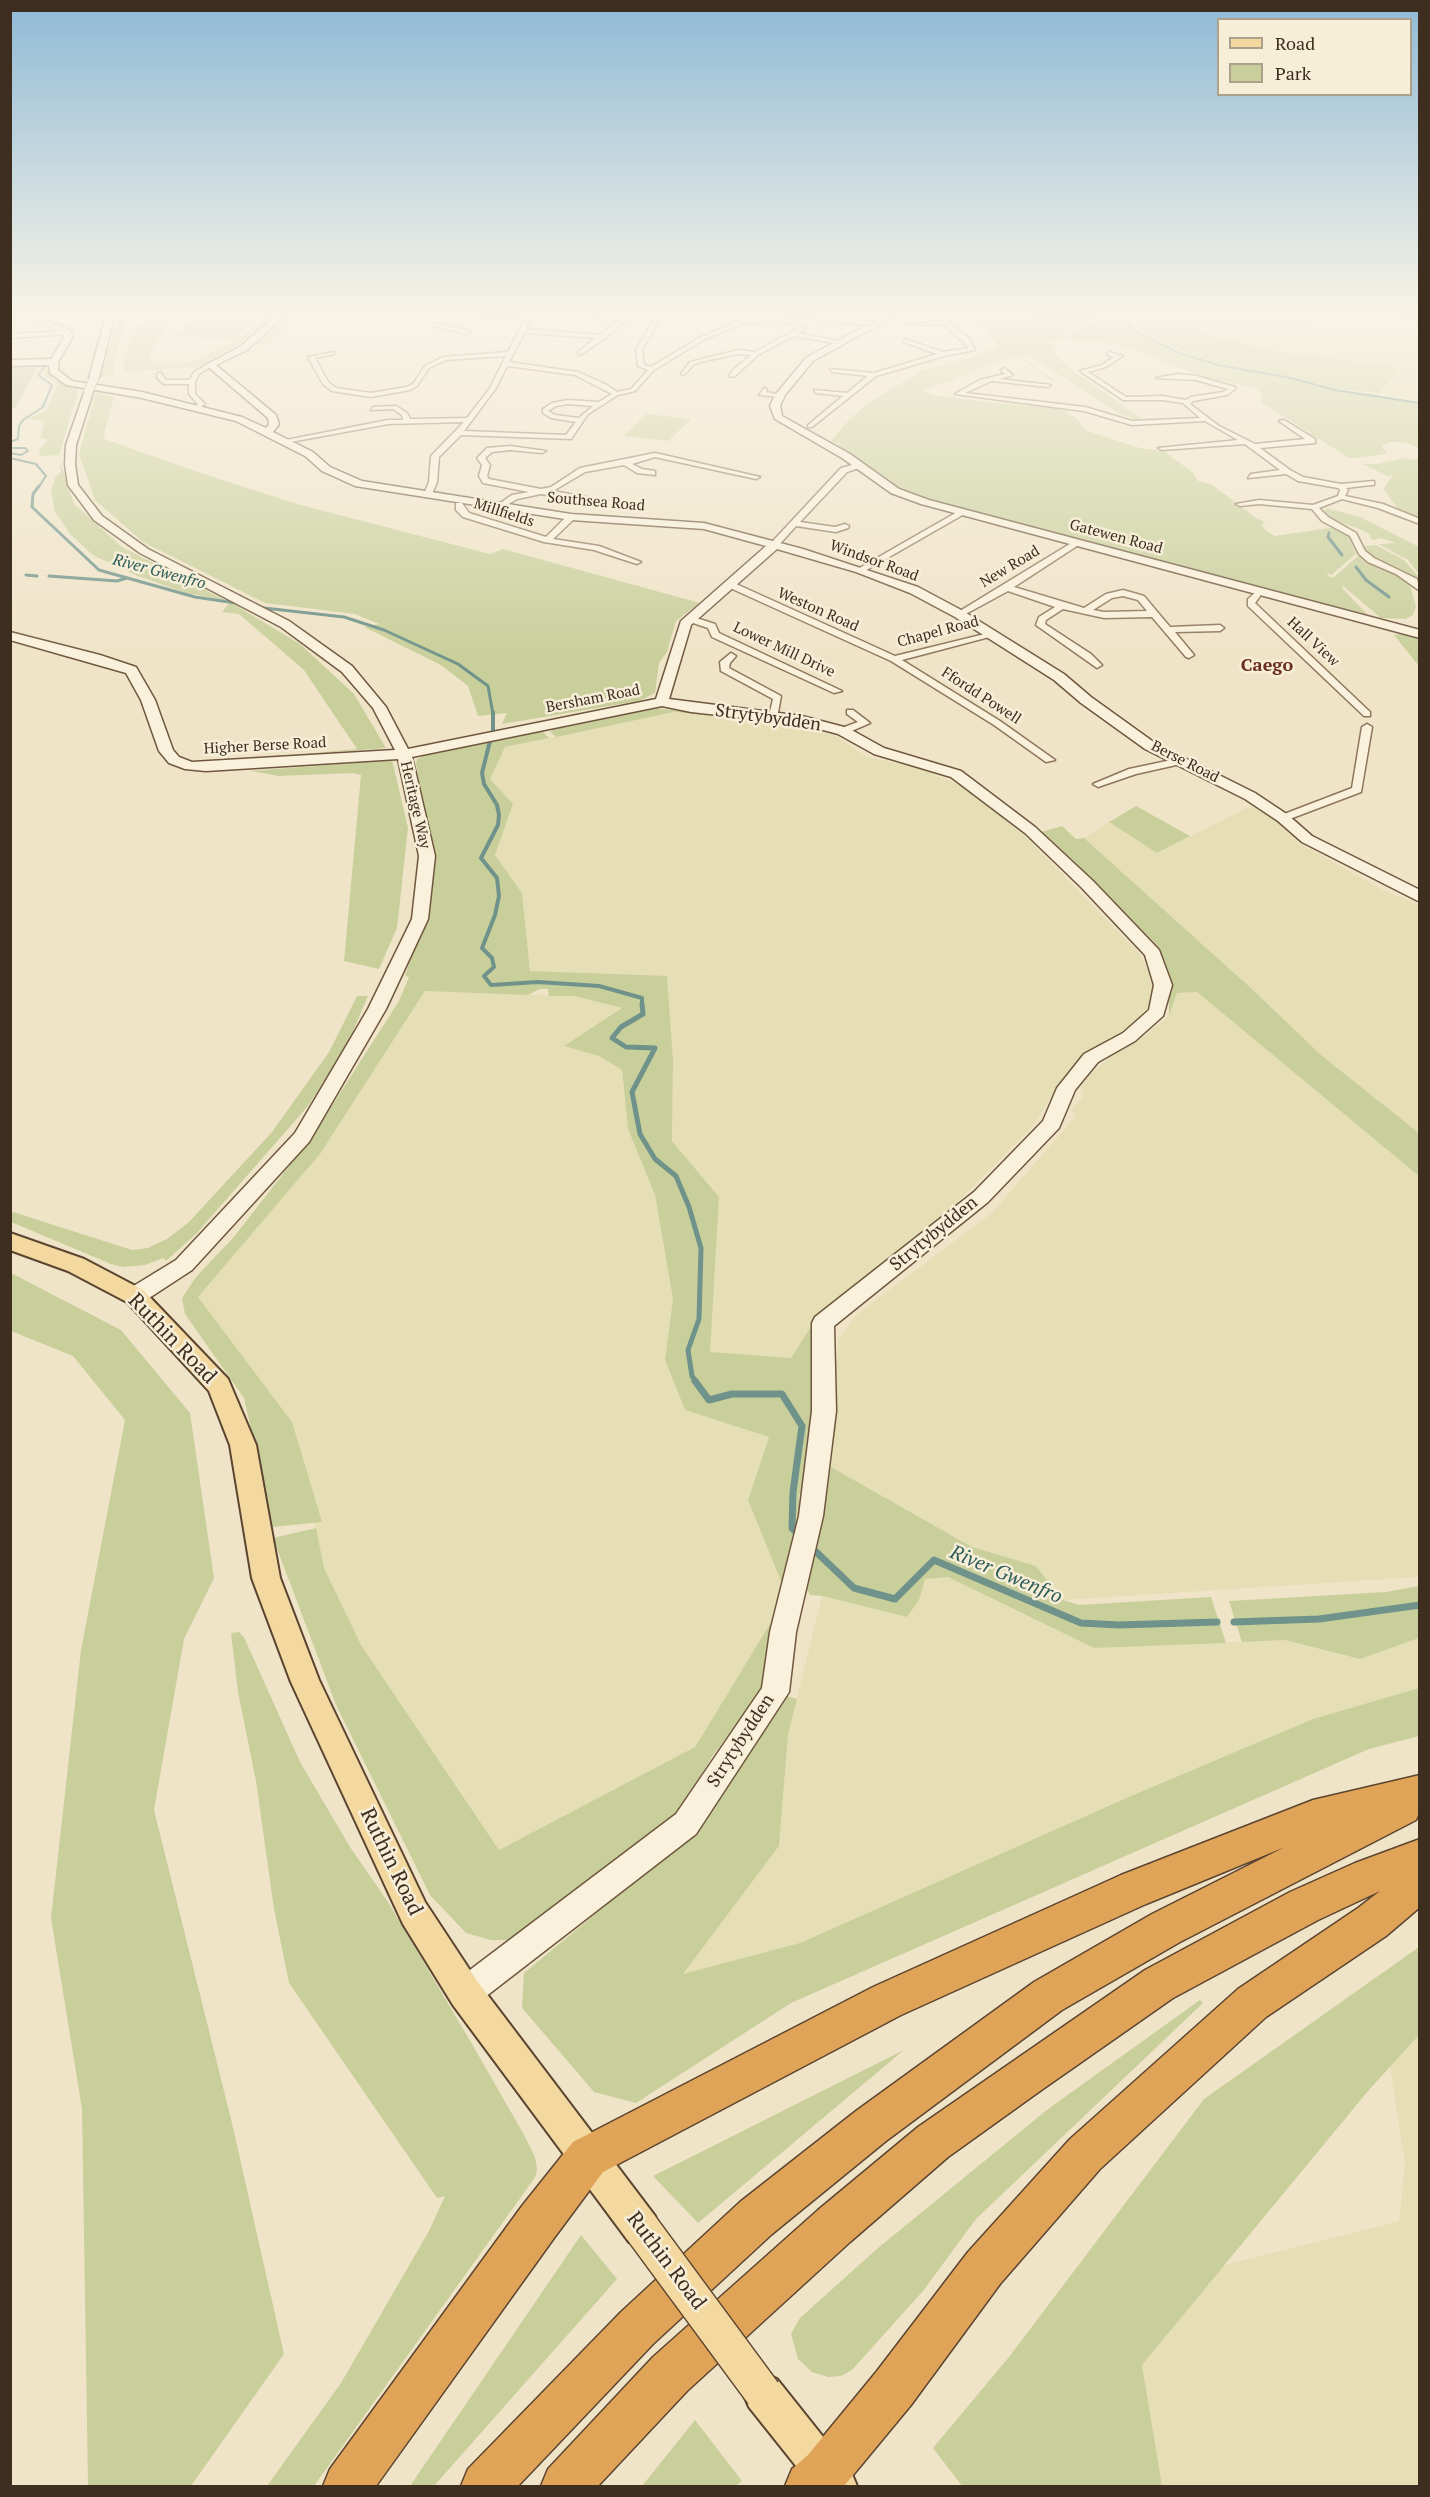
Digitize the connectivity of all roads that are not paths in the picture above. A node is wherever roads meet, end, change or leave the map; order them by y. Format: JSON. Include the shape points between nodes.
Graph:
{"nodes":[{"id":1,"x":76,"y":429,"type":"edge"},
{"id":2,"x":260,"y":429,"type":"edge"},
{"id":3,"x":270,"y":429,"type":"edge"},
{"id":4,"x":347,"y":429,"type":"edge"},
{"id":5,"x":462,"y":429,"type":"edge"},
{"id":6,"x":574,"y":429,"type":"edge"},
{"id":7,"x":798,"y":429,"type":"edge"},
{"id":8,"x":1223,"y":429,"type":"edge"},
{"id":9,"x":1293,"y":429,"type":"edge"},
{"id":10,"x":268,"y":432,"type":"junction"},
{"id":11,"x":459,"y":433,"type":"junction"},
{"id":12,"x":285,"y":441,"type":"junction"},
{"id":13,"x":1244,"y":442,"type":"junction"},
{"id":14,"x":1254,"y":446,"type":"junction"},
{"id":15,"x":481,"y":447,"type":"dead end"},
{"id":16,"x":1161,"y":448,"type":"dead end"},
{"id":17,"x":490,"y":450,"type":"junction"},
{"id":18,"x":542,"y":451,"type":"dead end"},
{"id":19,"x":626,"y":463,"type":"junction"},
{"id":20,"x":858,"y":465,"type":"junction"},
{"id":21,"x":754,"y":468,"type":"dead end"},
{"id":22,"x":1287,"y":472,"type":"junction"},
{"id":23,"x":652,"y":473,"type":"dead end"},
{"id":24,"x":745,"y":475,"type":"junction"},
{"id":25,"x":1251,"y":476,"type":"dead end"},
{"id":26,"x":756,"y":477,"type":"dead end"},
{"id":27,"x":1371,"y":483,"type":"dead end"},
{"id":28,"x":1341,"y":486,"type":"junction"},
{"id":29,"x":544,"y":492,"type":"junction"},
{"id":30,"x":428,"y":494,"type":"junction"},
{"id":31,"x":1341,"y":497,"type":"junction"},
{"id":32,"x":593,"y":501,"type":"dead end"},
{"id":33,"x":1240,"y":504,"type":"dead end"},
{"id":34,"x":459,"y":505,"type":"dead end"},
{"id":35,"x":502,"y":506,"type":"junction"},
{"id":36,"x":1314,"y":507,"type":"junction"},
{"id":37,"x":962,"y":513,"type":"junction"},
{"id":38,"x":571,"y":517,"type":"junction"},
{"id":39,"x":1419,"y":522,"type":"edge"},
{"id":40,"x":795,"y":524,"type":"junction"},
{"id":41,"x":845,"y":526,"type":"dead end"},
{"id":42,"x":547,"y":540,"type":"junction"},
{"id":43,"x":775,"y":544,"type":"junction"},
{"id":44,"x":1076,"y":544,"type":"junction"},
{"id":45,"x":637,"y":562,"type":"dead end"},
{"id":46,"x":860,"y":570,"type":"junction"},
{"id":47,"x":731,"y":585,"type":"junction"},
{"id":48,"x":1006,"y":588,"type":"junction"},
{"id":49,"x":1419,"y":589,"type":"edge"},
{"id":50,"x":1259,"y":592,"type":"junction"},
{"id":51,"x":1062,"y":606,"type":"junction"},
{"id":52,"x":1086,"y":611,"type":"junction"},
{"id":53,"x":959,"y":614,"type":"junction"},
{"id":54,"x":1154,"y":614,"type":"junction"},
{"id":55,"x":690,"y":619,"type":"junction"},
{"id":56,"x":1220,"y":628,"type":"dead end"},
{"id":57,"x":1418,"y":628,"type":"edge"},
{"id":58,"x":1168,"y":630,"type":"junction"},
{"id":59,"x":990,"y":634,"type":"junction"},
{"id":60,"x":10,"y":636,"type":"edge"},
{"id":61,"x":1189,"y":655,"type":"dead end"},
{"id":62,"x":731,"y":656,"type":"dead end"},
{"id":63,"x":894,"y":660,"type":"junction"},
{"id":64,"x":1097,"y":665,"type":"dead end"},
{"id":65,"x":837,"y":691,"type":"dead end"},
{"id":66,"x":662,"y":702,"type":"junction"},
{"id":67,"x":1367,"y":714,"type":"dead end"},
{"id":68,"x":774,"y":716,"type":"junction"},
{"id":69,"x":1367,"y":727,"type":"dead end"},
{"id":70,"x":404,"y":754,"type":"junction"},
{"id":71,"x":1050,"y":760,"type":"dead end"},
{"id":72,"x":1181,"y":761,"type":"junction"},
{"id":73,"x":1098,"y":784,"type":"dead end"},
{"id":74,"x":1283,"y":818,"type":"junction"},
{"id":75,"x":1419,"y":897,"type":"edge"},
{"id":76,"x":10,"y":1241,"type":"edge"},
{"id":77,"x":135,"y":1296,"type":"junction"},
{"id":78,"x":1419,"y":1792,"type":"edge"},
{"id":79,"x":1419,"y":1799,"type":"edge"},
{"id":80,"x":1419,"y":1857,"type":"edge"},
{"id":81,"x":1419,"y":1882,"type":"edge"},
{"id":82,"x":465,"y":1992,"type":"junction"},
{"id":83,"x":588,"y":2157,"type":"junction"},
{"id":84,"x":823,"y":2482,"type":"edge"},
{"id":85,"x":347,"y":2487,"type":"edge"},
{"id":86,"x":485,"y":2487,"type":"edge"},
{"id":87,"x":565,"y":2487,"type":"edge"}],
"edges":[{"from":1,"to":70,"type":"street","name":"Heritage Way","via":[[71,445],[73,485],[98,518],[144,551],[285,624],[347,669],[379,707]]},
{"from":2,"to":10,"type":"street","name":"Southsea Road"},
{"from":3,"to":10,"type":"street"},
{"from":4,"to":12,"type":"street"},
{"from":5,"to":11,"type":"street"},
{"from":6,"to":11,"type":"street","via":[[568,437]]},
{"from":7,"to":20,"type":"street","name":"Gatewen Road"},
{"from":8,"to":13,"type":"street"},
{"from":9,"to":14,"type":"street","via":[[1312,441]]},
{"from":10,"to":12,"type":"street","name":"Southsea Road"},
{"from":11,"to":30,"type":"street","via":[[435,456]]},
{"from":12,"to":30,"type":"street","name":"Southsea Road","via":[[346,480]]},
{"from":13,"to":14,"type":"street"},
{"from":13,"to":16,"type":"street"},
{"from":14,"to":22,"type":"street"},
{"from":15,"to":17,"type":"street"},
{"from":17,"to":18,"type":"street"},
{"from":17,"to":29,"type":"street","via":[[481,458],[486,465],[486,481]]},
{"from":19,"to":23,"type":"street"},
{"from":19,"to":24,"type":"street","via":[[655,455]]},
{"from":19,"to":29,"type":"street","via":[[583,470]]},
{"from":20,"to":37,"type":"street","name":"Gatewen Road","via":[[903,495]]},
{"from":20,"to":40,"type":"street","via":[[844,470]]},
{"from":21,"to":24,"type":"street"},
{"from":22,"to":25,"type":"street"},
{"from":22,"to":28,"type":"street","via":[[1301,479]]},
{"from":24,"to":26,"type":"street"},
{"from":27,"to":28,"type":"street"},
{"from":28,"to":31,"type":"street"},
{"from":29,"to":32,"type":"street"},
{"from":29,"to":35,"type":"street","via":[[515,497]]},
{"from":30,"to":35,"type":"street","name":"Southsea Road"},
{"from":31,"to":36,"type":"street"},
{"from":31,"to":39,"type":"street","via":[[1380,506]]},
{"from":33,"to":36,"type":"street"},
{"from":34,"to":42,"type":"street","name":"Millfields","via":[[466,515]]},
{"from":35,"to":38,"type":"street","name":"Southsea Road"},
{"from":36,"to":49,"type":"street","via":[[1325,519],[1353,535],[1371,560],[1414,581]]},
{"from":37,"to":44,"type":"street","name":"Gatewen Road"},
{"from":37,"to":46,"type":"street"},
{"from":38,"to":42,"type":"street","name":"Millfields"},
{"from":38,"to":43,"type":"street","name":"Southsea Road","via":[[689,524]]},
{"from":40,"to":41,"type":"street","via":[[834,533]]},
{"from":40,"to":43,"type":"street"},
{"from":42,"to":45,"type":"street","name":"Millfields","via":[[596,548]]},
{"from":43,"to":46,"type":"street","name":"Windsor Road"},
{"from":43,"to":47,"type":"street","name":"Bersham Road"},
{"from":44,"to":48,"type":"street","name":"New Road"},
{"from":44,"to":50,"type":"street","name":"Gatewen Road"},
{"from":46,"to":53,"type":"street","name":"Windsor Road","via":[[914,590]]},
{"from":47,"to":55,"type":"street","name":"Bersham Road"},
{"from":47,"to":63,"type":"street","name":"Weston Road"},
{"from":48,"to":51,"type":"street"},
{"from":48,"to":53,"type":"street","name":"New Road"},
{"from":50,"to":57,"type":"street","name":"Gatewen Road","via":[[1372,622]]},
{"from":50,"to":67,"type":"street","name":"Hall View","via":[[1251,604]]},
{"from":51,"to":52,"type":"street"},
{"from":51,"to":64,"type":"street","via":[[1042,619],[1040,625]]},
{"from":52,"to":54,"type":"street","via":[[1104,615]]},
{"from":52,"to":54,"type":"street","via":[[1109,596],[1123,593],[1141,598]]},
{"from":53,"to":59,"type":"street","name":"Berse Road"},
{"from":54,"to":58,"type":"street"},
{"from":55,"to":65,"type":"street","name":"Lower Mill Drive","via":[[712,626],[715,635]]},
{"from":55,"to":66,"type":"street","name":"Bersham Road","via":[[683,627]]},
{"from":56,"to":58,"type":"street"},
{"from":58,"to":61,"type":"street"},
{"from":59,"to":63,"type":"street","name":"Chapel Road"},
{"from":59,"to":72,"type":"street","name":"Berse Road","via":[[1059,677],[1126,730]]},
{"from":60,"to":70,"type":"street","name":"Higher Berse Road","via":[[131,670],[148,700],[166,751],[174,760],[190,766]]},
{"from":62,"to":68,"type":"street","via":[[724,669],[778,698]]},
{"from":63,"to":71,"type":"street","name":"Ffordd Powell"},
{"from":66,"to":68,"type":"street","name":"Strytybydden"},
{"from":66,"to":70,"type":"street","name":"Bersham Road"},
{"from":68,"to":82,"type":"street","name":"Strytybydden","via":[[846,722],[879,751],[956,774],[1030,830],[1153,954],[1163,985],[1157,1012],[1129,1037],[1091,1058],[1066,1088],[1053,1124],[981,1197],[823,1323],[824,1411],[805,1539],[783,1632],[775,1692],[686,1824]]},
{"from":69,"to":74,"type":"street","via":[[1357,790]]},
{"from":70,"to":77,"type":"street","name":"Heritage Way","via":[[426,866],[420,919],[377,1009],[302,1137],[184,1265]]},
{"from":72,"to":73,"type":"street","via":[[1133,771]]},
{"from":72,"to":74,"type":"street","name":"Berse Road","via":[[1250,796]]},
{"from":74,"to":75,"type":"street","name":"Berse Road","via":[[1307,839]]},
{"from":76,"to":77,"type":"main road","name":"Ruthin Road","via":[[76,1265]]},
{"from":77,"to":82,"type":"main road","name":"Ruthin Road","via":[[219,1386],[243,1445],[266,1578],[304,1682],[414,1913]]},
{"from":78,"to":83,"type":"highway","via":[[1313,1818],[1135,1889],[887,2001]]},
{"from":79,"to":86,"type":"highway","via":[[1166,1928],[1048,1996],[871,2126],[756,2218],[637,2328]]},
{"from":80,"to":87,"type":"highway","via":[[1304,1906],[1159,1984],[933,2142],[670,2374]]},
{"from":81,"to":84,"type":"highway","via":[[1372,1922],[1252,2003],[1086,2154],[984,2268]]},
{"from":82,"to":83,"type":"main road","name":"Ruthin Road"},
{"from":83,"to":84,"type":"main road","name":"Ruthin Road","bridge":true,"via":[[763,2393]]},
{"from":83,"to":85,"type":"highway"}]}
